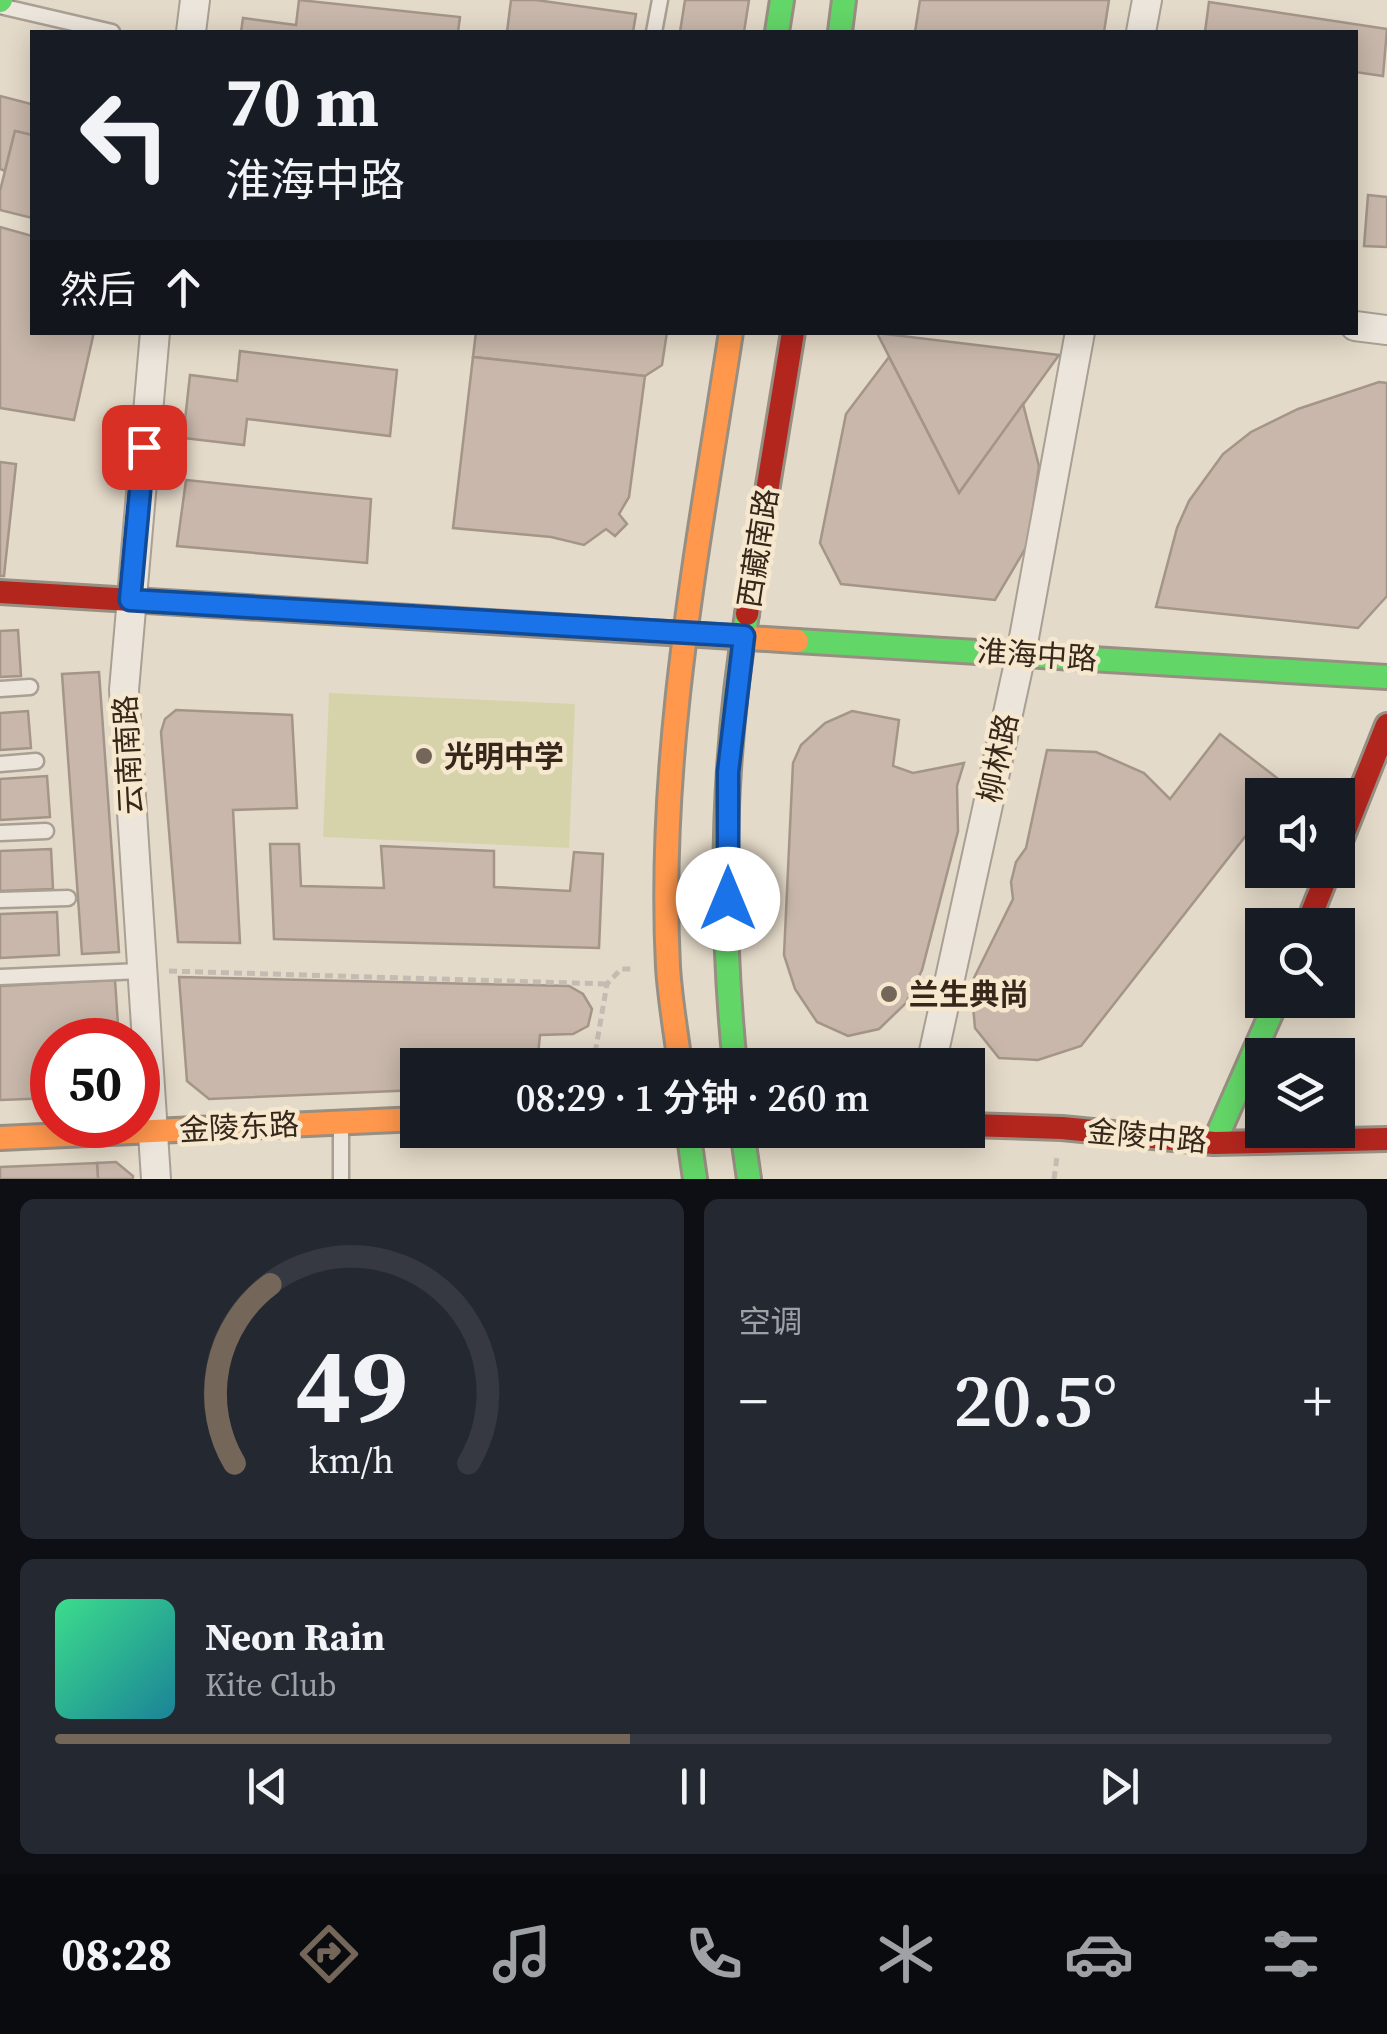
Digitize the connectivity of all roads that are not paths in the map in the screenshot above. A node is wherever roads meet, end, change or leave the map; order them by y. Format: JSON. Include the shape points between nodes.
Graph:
{"nodes":[{"id":1,"x":196,"y":0,"type":"edge"},
{"id":2,"x":660,"y":0,"type":"edge"},
{"id":3,"x":782,"y":0,"type":"edge"},
{"id":4,"x":844,"y":0,"type":"edge"},
{"id":5,"x":1147,"y":0,"type":"edge"},
{"id":6,"x":0,"y":2,"type":"edge"},
{"id":7,"x":105,"y":30,"type":"edge"},
{"id":8,"x":191,"y":30,"type":"edge"},
{"id":9,"x":654,"y":30,"type":"edge"},
{"id":10,"x":776,"y":30,"type":"edge"},
{"id":11,"x":840,"y":30,"type":"edge"},
{"id":12,"x":1141,"y":30,"type":"edge"},
{"id":13,"x":1358,"y":326,"type":"edge"},
{"id":14,"x":1387,"y":330,"type":"edge"},
{"id":15,"x":156,"y":335,"type":"edge"},
{"id":16,"x":731,"y":335,"type":"edge"},
{"id":17,"x":793,"y":335,"type":"edge"},
{"id":18,"x":1079,"y":335,"type":"edge"},
{"id":19,"x":0,"y":592,"type":"edge"},
{"id":20,"x":130,"y":600,"type":"junction"},
{"id":21,"x":687,"y":633,"type":"junction"},
{"id":22,"x":744,"y":636,"type":"junction"},
{"id":23,"x":1021,"y":654,"type":"junction"},
{"id":24,"x":1387,"y":677,"type":"edge"},
{"id":25,"x":30,"y":687,"type":"dead end"},
{"id":26,"x":0,"y":689,"type":"edge"},
{"id":27,"x":1387,"y":725,"type":"edge"},
{"id":28,"x":36,"y":761,"type":"dead end"},
{"id":29,"x":0,"y":764,"type":"edge"},
{"id":30,"x":1355,"y":805,"type":"edge"},
{"id":31,"x":46,"y":830,"type":"dead end"},
{"id":32,"x":0,"y":833,"type":"edge"},
{"id":33,"x":68,"y":898,"type":"dead end"},
{"id":34,"x":0,"y":900,"type":"edge"},
{"id":35,"x":141,"y":971,"type":"junction"},
{"id":36,"x":0,"y":977,"type":"edge"},
{"id":37,"x":144,"y":1018,"type":"edge"},
{"id":38,"x":1268,"y":1018,"type":"edge"},
{"id":39,"x":678,"y":1048,"type":"edge"},
{"id":40,"x":735,"y":1048,"type":"edge"},
{"id":41,"x":934,"y":1048,"type":"edge"},
{"id":42,"x":400,"y":1120,"type":"edge"},
{"id":43,"x":341,"y":1122,"type":"junction"},
{"id":44,"x":985,"y":1125,"type":"edge"},
{"id":45,"x":160,"y":1132,"type":"edge"},
{"id":46,"x":30,"y":1137,"type":"edge"},
{"id":47,"x":0,"y":1138,"type":"edge"},
{"id":48,"x":1387,"y":1139,"type":"edge"},
{"id":49,"x":1214,"y":1143,"type":"junction"},
{"id":50,"x":153,"y":1148,"type":"edge"},
{"id":51,"x":691,"y":1148,"type":"edge"},
{"id":52,"x":744,"y":1148,"type":"edge"},
{"id":53,"x":156,"y":1179,"type":"edge"},
{"id":54,"x":341,"y":1179,"type":"edge"},
{"id":55,"x":695,"y":1179,"type":"edge"},
{"id":56,"x":748,"y":1179,"type":"edge"}],
"edges":[{"from":1,"to":8,"type":"street"},
{"from":2,"to":9,"type":"lane"},
{"from":3,"to":10,"type":"main road"},
{"from":4,"to":11,"type":"main road"},
{"from":5,"to":12,"type":"street"},
{"from":6,"to":7,"type":"lane"},
{"from":13,"to":14,"type":"street"},
{"from":15,"to":20,"type":"street","name":"云南南路"},
{"from":16,"to":21,"type":"main road","name":"西藏南路"},
{"from":17,"to":22,"type":"main road","name":"西藏南路"},
{"from":18,"to":23,"type":"street","name":"柳林路"},
{"from":19,"to":20,"type":"main road","name":"淮海中路"},
{"from":20,"to":21,"type":"main road","name":"淮海中路"},
{"from":20,"to":35,"type":"street","name":"云南南路","via":[[124,690]]},
{"from":21,"to":22,"type":"main road","name":"淮海中路"},
{"from":21,"to":39,"type":"main road","name":"西藏南路","via":[[666,888]]},
{"from":22,"to":23,"type":"main road","name":"淮海中路"},
{"from":22,"to":40,"type":"main road","name":"西藏南路","via":[[728,772]]},
{"from":23,"to":24,"type":"main road","name":"淮海中路"},
{"from":23,"to":41,"type":"street","name":"柳林路"},
{"from":25,"to":26,"type":"lane"},
{"from":27,"to":30,"type":"main road"},
{"from":28,"to":29,"type":"lane"},
{"from":31,"to":32,"type":"lane"},
{"from":33,"to":34,"type":"lane"},
{"from":35,"to":36,"type":"lane"},
{"from":35,"to":37,"type":"street","name":"云南南路"},
{"from":38,"to":49,"type":"main road"},
{"from":42,"to":43,"type":"main road","name":"金陵东路"},
{"from":43,"to":45,"type":"main road","name":"金陵东路"},
{"from":43,"to":54,"type":"lane"},
{"from":44,"to":49,"type":"main road","name":"金陵中路"},
{"from":46,"to":47,"type":"main road","name":"金陵东路"},
{"from":48,"to":49,"type":"main road","name":"金陵中路"},
{"from":50,"to":53,"type":"street","name":"云南南路"},
{"from":51,"to":55,"type":"main road"},
{"from":52,"to":56,"type":"main road"}]}
